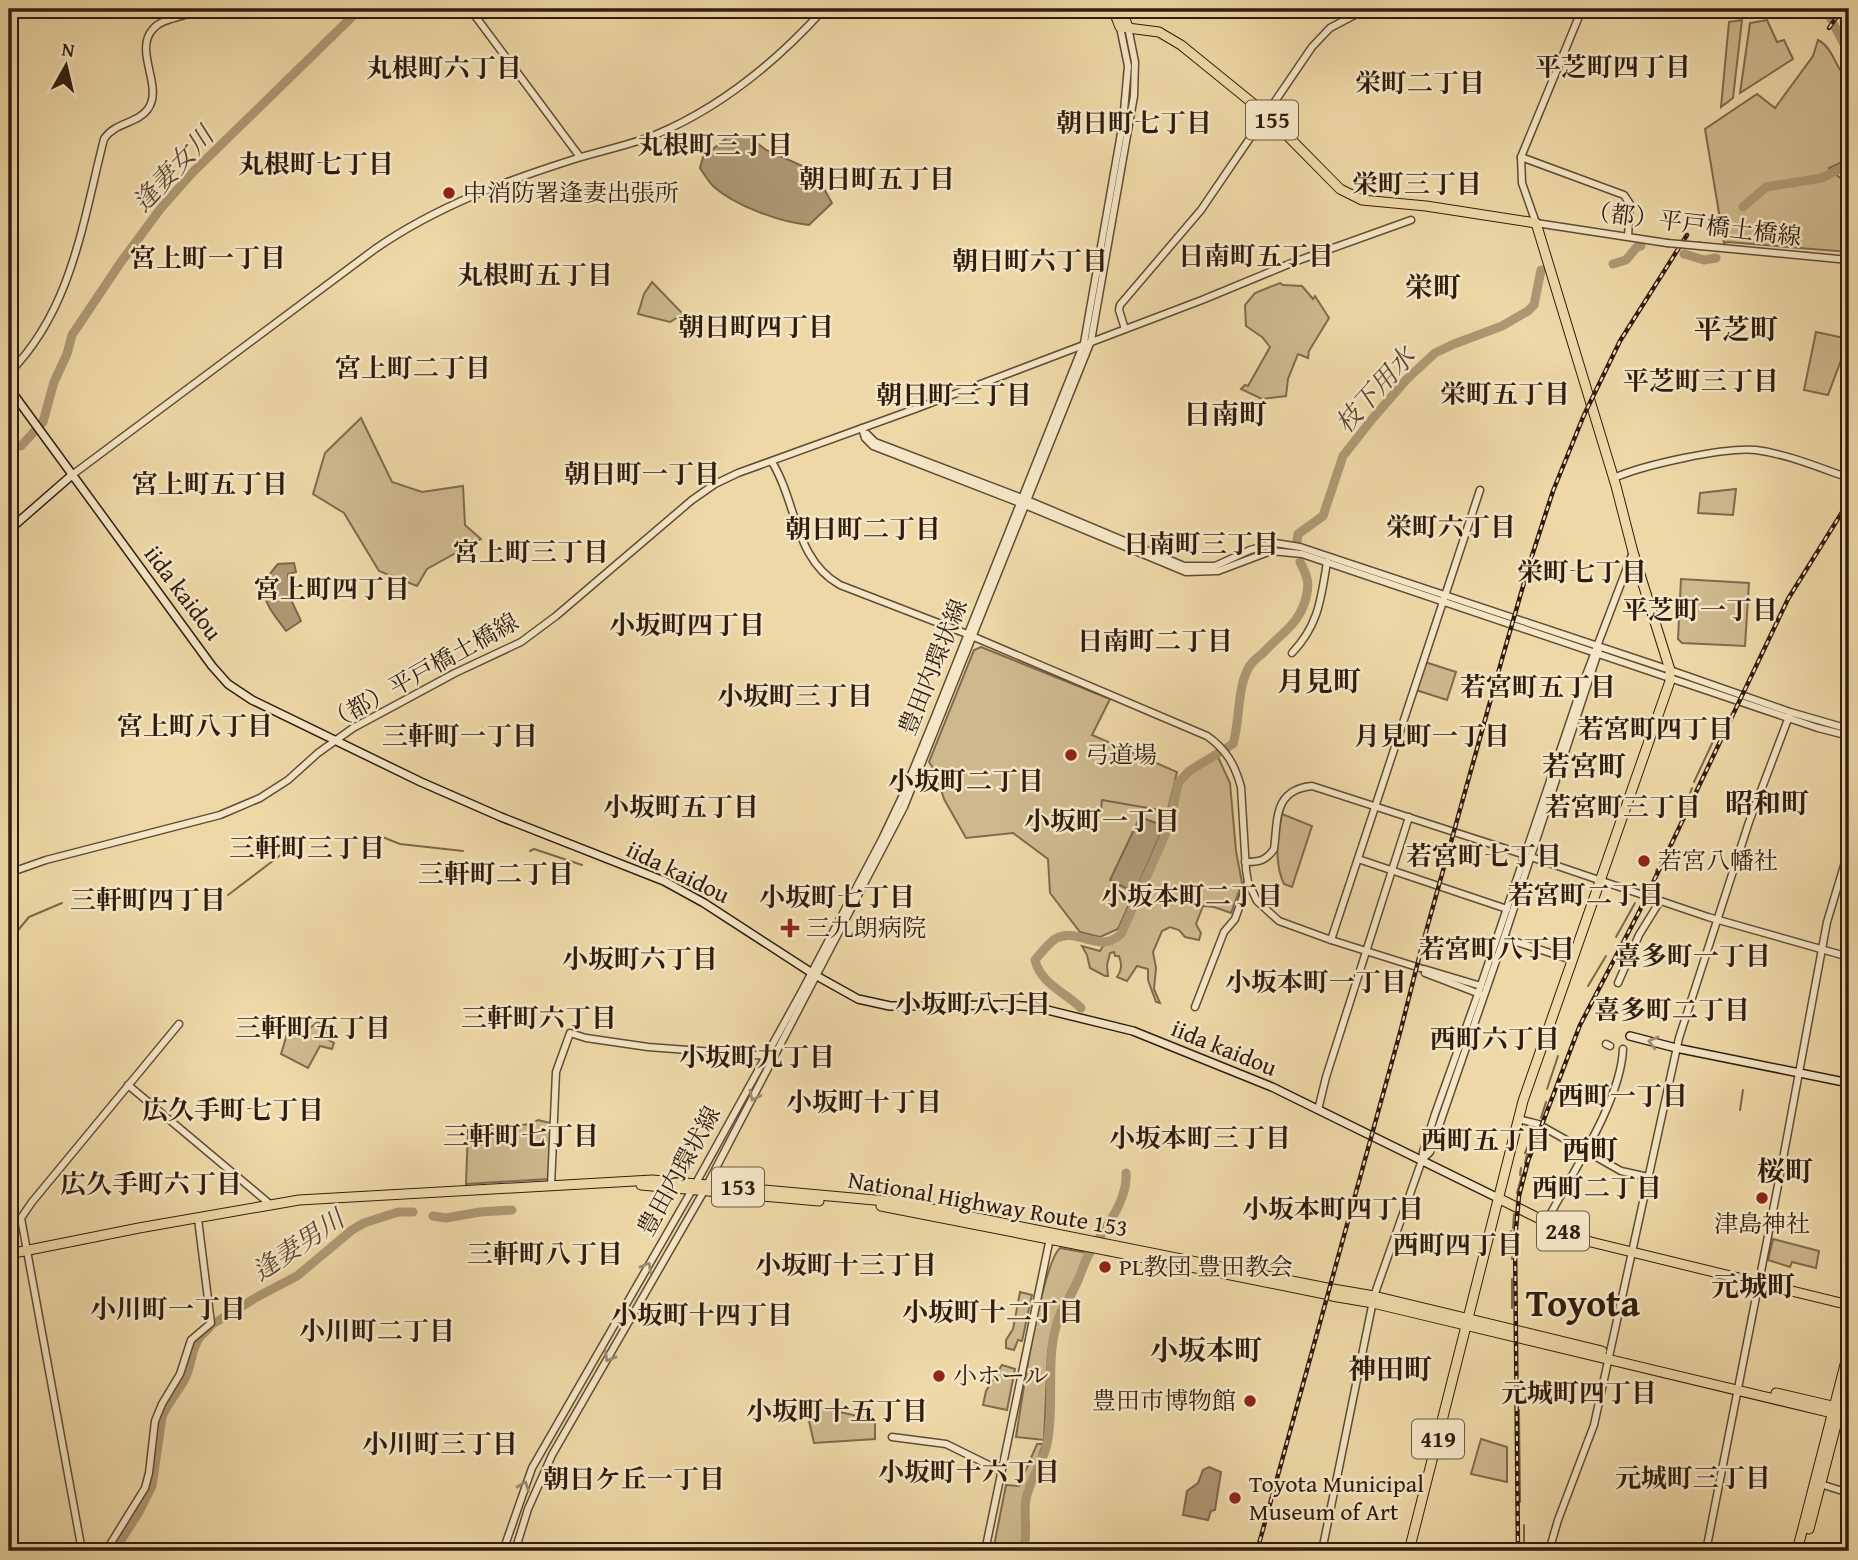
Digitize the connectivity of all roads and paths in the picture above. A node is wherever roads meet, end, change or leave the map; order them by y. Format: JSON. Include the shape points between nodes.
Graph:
{"nodes":[{"id":1,"x":196,"y":9,"type":"edge"},
{"id":2,"x":470,"y":9,"type":"edge"},
{"id":3,"x":824,"y":9,"type":"edge"},
{"id":4,"x":1113,"y":9,"type":"edge"},
{"id":5,"x":1121,"y":9,"type":"edge"},
{"id":6,"x":1366,"y":9,"type":"edge"},
{"id":7,"x":1582,"y":9,"type":"edge"},
{"id":8,"x":1124,"y":27,"type":"junction"},
{"id":9,"x":1266,"y":114,"type":"junction"},
{"id":10,"x":580,"y":157,"type":"junction"},
{"id":11,"x":1521,"y":157,"type":"junction"},
{"id":12,"x":1411,"y":220,"type":"dead end"},
{"id":13,"x":1536,"y":223,"type":"junction"},
{"id":14,"x":1628,"y":236,"type":"junction"},
{"id":15,"x":1849,"y":260,"type":"edge"},
{"id":16,"x":1125,"y":329,"type":"junction"},
{"id":17,"x":1088,"y":342,"type":"junction"},
{"id":18,"x":9,"y":373,"type":"edge"},
{"id":19,"x":9,"y":388,"type":"edge"},
{"id":20,"x":862,"y":428,"type":"junction"},
{"id":21,"x":772,"y":461,"type":"junction"},
{"id":22,"x":72,"y":475,"type":"junction"},
{"id":23,"x":1614,"y":478,"type":"junction"},
{"id":24,"x":1849,"y":478,"type":"edge"},
{"id":25,"x":1480,"y":490,"type":"dead end"},
{"id":26,"x":1023,"y":501,"type":"junction"},
{"id":27,"x":9,"y":530,"type":"edge"},
{"id":28,"x":1633,"y":552,"type":"junction"},
{"id":29,"x":1327,"y":562,"type":"junction"},
{"id":30,"x":1444,"y":598,"type":"junction"},
{"id":31,"x":969,"y":635,"type":"junction"},
{"id":32,"x":1598,"y":648,"type":"junction"},
{"id":33,"x":1293,"y":653,"type":"dead end"},
{"id":34,"x":1670,"y":674,"type":"junction"},
{"id":35,"x":1789,"y":715,"type":"junction"},
{"id":36,"x":1849,"y":729,"type":"edge"},
{"id":37,"x":1849,"y":736,"type":"edge"},
{"id":38,"x":334,"y":740,"type":"junction"},
{"id":39,"x":1375,"y":806,"type":"junction"},
{"id":40,"x":1409,"y":817,"type":"junction"},
{"id":41,"x":1849,"y":849,"type":"edge"},
{"id":42,"x":1528,"y":856,"type":"junction"},
{"id":43,"x":1358,"y":859,"type":"junction"},
{"id":44,"x":1245,"y":862,"type":"junction"},
{"id":45,"x":1391,"y":870,"type":"junction"},
{"id":46,"x":9,"y":873,"type":"edge"},
{"id":47,"x":1600,"y":881,"type":"junction"},
{"id":48,"x":1248,"y":882,"type":"junction"},
{"id":49,"x":1660,"y":901,"type":"junction"},
{"id":50,"x":1507,"y":909,"type":"junction"},
{"id":51,"x":1716,"y":919,"type":"junction"},
{"id":52,"x":1504,"y":938,"type":"junction"},
{"id":53,"x":1331,"y":940,"type":"junction"},
{"id":54,"x":1823,"y":950,"type":"junction"},
{"id":55,"x":1365,"y":951,"type":"junction"},
{"id":56,"x":1849,"y":957,"type":"edge"},
{"id":57,"x":1572,"y":960,"type":"junction"},
{"id":58,"x":813,"y":974,"type":"junction"},
{"id":59,"x":1618,"y":983,"type":"dead end"},
{"id":60,"x":1482,"y":991,"type":"junction"},
{"id":61,"x":1195,"y":1007,"type":"dead end"},
{"id":62,"x":179,"y":1024,"type":"dead end"},
{"id":63,"x":1630,"y":1036,"type":"dead end"},
{"id":64,"x":1676,"y":1048,"type":"junction"},
{"id":65,"x":1623,"y":1049,"type":"dead end"},
{"id":66,"x":765,"y":1056,"type":"junction"},
{"id":67,"x":773,"y":1057,"type":"junction"},
{"id":68,"x":1799,"y":1072,"type":"junction"},
{"id":69,"x":1849,"y":1083,"type":"edge"},
{"id":70,"x":128,"y":1085,"type":"junction"},
{"id":71,"x":1318,"y":1110,"type":"junction"},
{"id":72,"x":1518,"y":1119,"type":"junction"},
{"id":73,"x":1585,"y":1151,"type":"junction"},
{"id":74,"x":1422,"y":1160,"type":"junction"},
{"id":75,"x":1648,"y":1177,"type":"junction"},
{"id":76,"x":551,"y":1186,"type":"junction"},
{"id":77,"x":694,"y":1187,"type":"junction"},
{"id":78,"x":705,"y":1188,"type":"junction"},
{"id":79,"x":1498,"y":1198,"type":"junction"},
{"id":80,"x":271,"y":1205,"type":"junction"},
{"id":81,"x":198,"y":1219,"type":"junction"},
{"id":82,"x":1546,"y":1222,"type":"junction"},
{"id":83,"x":1051,"y":1236,"type":"junction"},
{"id":84,"x":25,"y":1251,"type":"junction"},
{"id":85,"x":1632,"y":1253,"type":"junction"},
{"id":86,"x":9,"y":1254,"type":"edge"},
{"id":87,"x":1758,"y":1284,"type":"junction"},
{"id":88,"x":1373,"y":1300,"type":"junction"},
{"id":89,"x":1849,"y":1305,"type":"edge"},
{"id":90,"x":1467,"y":1322,"type":"junction"},
{"id":91,"x":1849,"y":1349,"type":"edge"},
{"id":92,"x":1608,"y":1356,"type":"junction"},
{"id":93,"x":1849,"y":1375,"type":"edge"},
{"id":94,"x":1737,"y":1387,"type":"junction"},
{"id":95,"x":1841,"y":1412,"type":"edge"},
{"id":96,"x":892,"y":1437,"type":"dead end"},
{"id":97,"x":1001,"y":1471,"type":"junction"},
{"id":98,"x":1819,"y":1484,"type":"junction"},
{"id":99,"x":1849,"y":1493,"type":"edge"},
{"id":100,"x":82,"y":1551,"type":"edge"},
{"id":101,"x":106,"y":1551,"type":"edge"},
{"id":102,"x":503,"y":1551,"type":"edge"},
{"id":103,"x":515,"y":1551,"type":"edge"},
{"id":104,"x":985,"y":1551,"type":"edge"},
{"id":105,"x":1322,"y":1551,"type":"edge"},
{"id":106,"x":1409,"y":1551,"type":"edge"},
{"id":107,"x":1549,"y":1551,"type":"edge"},
{"id":108,"x":1706,"y":1551,"type":"edge"},
{"id":109,"x":1797,"y":1551,"type":"edge"},
{"id":110,"x":1803,"y":1551,"type":"edge"}],
"edges":[{"from":1,"to":18,"type":"street","via":[[150,33],[149,106],[138,117],[113,128],[104,139],[65,285],[43,332]]},
{"from":2,"to":10,"type":"street"},
{"from":3,"to":10,"type":"street","via":[[766,67],[711,105],[657,134]]},
{"from":4,"to":8,"type":"highway"},
{"from":5,"to":8,"type":"highway"},
{"from":6,"to":9,"type":"street","via":[[1330,28]]},
{"from":7,"to":11,"type":"street"},
{"from":8,"to":9,"type":"highway","number":"155","via":[[1169,37]]},
{"from":8,"to":17,"type":"street","name":"豊田内環状線","via":[[1126,103]]},
{"from":9,"to":13,"type":"highway","number":"155","via":[[1353,197]]},
{"from":9,"to":16,"type":"street","via":[[1201,210],[1120,305]]},
{"from":10,"to":22,"type":"street","via":[[471,197],[388,240]]},
{"from":11,"to":13,"type":"street","via":[[1522,183]]},
{"from":11,"to":14,"type":"street","via":[[1624,195],[1630,204]]},
{"from":12,"to":16,"type":"street","name":"（都）平戸橋土橋線"},
{"from":13,"to":14,"type":"street","name":"（都）平戸橋土橋線"},
{"from":13,"to":23,"type":"highway"},
{"from":14,"to":15,"type":"street","name":"（都）平戸橋土橋線","bridge":true},
{"from":16,"to":17,"type":"street","name":"（都）平戸橋土橋線"},
{"from":17,"to":20,"type":"street","name":"（都）平戸橋土橋線"},
{"from":17,"to":26,"type":"street","name":"豊田内環状線"},
{"from":19,"to":22,"type":"main road","name":"iida kaidou"},
{"from":20,"to":21,"type":"street","name":"（都）平戸橋土橋線"},
{"from":20,"to":26,"type":"street","via":[[875,442]]},
{"from":21,"to":31,"type":"street","via":[[808,553],[823,573],[845,587]]},
{"from":21,"to":38,"type":"street","name":"（都）平戸橋土橋線","via":[[715,484],[692,500],[515,646]]},
{"from":22,"to":27,"type":"main road"},
{"from":22,"to":38,"type":"main road","name":"iida kaidou","via":[[220,676],[252,700]]},
{"from":23,"to":24,"type":"street","via":[[1737,450],[1777,455]]},
{"from":23,"to":28,"type":"highway"},
{"from":25,"to":30,"type":"street"},
{"from":26,"to":29,"type":"street","via":[[1186,572],[1218,572],[1276,550]]},
{"from":26,"to":30,"type":"street","via":[[1184,566],[1215,566],[1275,543]]},
{"from":26,"to":31,"type":"street","name":"豊田内環状線"},
{"from":28,"to":32,"type":"street"},
{"from":28,"to":34,"type":"highway"},
{"from":29,"to":30,"type":"street"},
{"from":29,"to":33,"type":"street","via":[[1316,619]]},
{"from":30,"to":32,"type":"street"},
{"from":30,"to":39,"type":"street"},
{"from":31,"to":44,"type":"street","via":[[1207,736],[1224,750],[1238,775]]},
{"from":31,"to":58,"type":"street","name":"豊田内環状線","via":[[902,797]]},
{"from":32,"to":34,"type":"street"},
{"from":32,"to":42,"type":"street"},
{"from":34,"to":35,"type":"street"},
{"from":34,"to":47,"type":"highway"},
{"from":35,"to":36,"type":"street"},
{"from":35,"to":37,"type":"street"},
{"from":35,"to":51,"type":"street"},
{"from":38,"to":46,"type":"street","name":"（都）平戸橋土橋線","via":[[283,784],[242,807]]},
{"from":38,"to":58,"type":"main road","name":"iida kaidou","via":[[501,817],[664,881]]},
{"from":39,"to":40,"type":"street"},
{"from":39,"to":43,"type":"street"},
{"from":39,"to":44,"type":"street","via":[[1317,787],[1295,791],[1278,810],[1270,854],[1262,861]]},
{"from":40,"to":42,"type":"street"},
{"from":40,"to":45,"type":"street"},
{"from":41,"to":54,"type":"street"},
{"from":42,"to":47,"type":"street"},
{"from":42,"to":50,"type":"street"},
{"from":42,"to":52,"type":"street"},
{"from":43,"to":45,"type":"street"},
{"from":43,"to":53,"type":"street"},
{"from":44,"to":48,"type":"street"},
{"from":45,"to":50,"type":"street"},
{"from":45,"to":55,"type":"street"},
{"from":47,"to":49,"type":"street"},
{"from":47,"to":57,"type":"highway"},
{"from":48,"to":53,"type":"street","via":[[1271,915],[1293,928]]},
{"from":48,"to":61,"type":"street"},
{"from":49,"to":51,"type":"street"},
{"from":49,"to":59,"type":"street"},
{"from":50,"to":60,"type":"street"},
{"from":51,"to":54,"type":"street"},
{"from":51,"to":64,"type":"street"},
{"from":52,"to":57,"type":"street"},
{"from":52,"to":60,"type":"street"},
{"from":53,"to":55,"type":"street"},
{"from":54,"to":56,"type":"street"},
{"from":54,"to":68,"type":"street"},
{"from":55,"to":60,"type":"street"},
{"from":55,"to":71,"type":"street"},
{"from":57,"to":72,"type":"highway"},
{"from":58,"to":66,"type":"street","name":"豊田内環状線"},
{"from":58,"to":67,"type":"street","name":"豊田内環状線"},
{"from":58,"to":71,"type":"main road","name":"iida kaidou","via":[[858,999],[879,1004],[1035,1007],[1107,1023],[1272,1087]]},
{"from":60,"to":74,"type":"street"},
{"from":62,"to":70,"type":"street"},
{"from":64,"to":63,"type":"main road","one_way":true},
{"from":64,"to":68,"type":"main road"},
{"from":64,"to":75,"type":"street"},
{"from":65,"to":73,"type":"street","via":[[1623,1067]]},
{"from":66,"to":67,"type":"street"},
{"from":66,"to":76,"type":"street","via":[[603,1041],[570,1033],[556,1072]]},
{"from":66,"to":77,"type":"street","name":"豊田内環状線"},
{"from":67,"to":78,"type":"street","name":"豊田内環状線","one_way":true},
{"from":68,"to":69,"type":"main road"},
{"from":68,"to":87,"type":"street"},
{"from":70,"to":80,"type":"street"},
{"from":70,"to":84,"type":"street","via":[[22,1216]]},
{"from":71,"to":74,"type":"main road","name":"iida kaidou"},
{"from":72,"to":73,"type":"street","via":[[1538,1124]]},
{"from":72,"to":79,"type":"highway"},
{"from":73,"to":75,"type":"street","via":[[1621,1171]]},
{"from":73,"to":82,"type":"street"},
{"from":74,"to":79,"type":"main road","name":"iida kaidou"},
{"from":74,"to":88,"type":"street"},
{"from":75,"to":85,"type":"street"},
{"from":76,"to":77,"type":"highway","name":"National Highway Route 153","number":"153","via":[[652,1180]]},
{"from":76,"to":80,"type":"highway","name":"National Highway Route 153","number":"153"},
{"from":77,"to":78,"type":"highway","name":"National Highway Route 153","number":"153"},
{"from":102,"to":77,"type":"street","name":"豊田内環状線","one_way":true,"via":[[532,1468]]},
{"from":78,"to":83,"type":"highway","name":"National Highway Route 153","number":"153","via":[[897,1202]]},
{"from":78,"to":103,"type":"street","name":"豊田内環状線","one_way":true,"via":[[552,1455]]},
{"from":79,"to":82,"type":"highway","number":"248"},
{"from":79,"to":90,"type":"highway"},
{"from":80,"to":81,"type":"highway","name":"National Highway Route 153","number":"153"},
{"from":81,"to":84,"type":"highway","name":"National Highway Route 153","number":"153"},
{"from":81,"to":101,"type":"street","via":[[211,1322],[191,1340],[180,1374],[159,1409],[145,1488]]},
{"from":82,"to":85,"type":"highway","number":"248","via":[[1576,1237]]},
{"from":83,"to":88,"type":"highway","name":"National Highway Route 153","number":"153"},
{"from":83,"to":97,"type":"street"},
{"from":84,"to":86,"type":"highway","name":"National Highway Route 153","number":"153"},
{"from":84,"to":100,"type":"street"},
{"from":85,"to":87,"type":"highway","number":"248"},
{"from":85,"to":92,"type":"street"},
{"from":87,"to":89,"type":"highway","number":"248"},
{"from":87,"to":94,"type":"street"},
{"from":88,"to":90,"type":"highway","name":"National Highway Route 153","number":"153"},
{"from":88,"to":105,"type":"street"},
{"from":90,"to":92,"type":"highway","name":"National Highway Route 153","number":"153"},
{"from":90,"to":106,"type":"highway","number":"419"},
{"from":91,"to":95,"type":"highway"},
{"from":92,"to":94,"type":"highway","name":"National Highway Route 153","number":"153"},
{"from":92,"to":107,"type":"street","via":[[1588,1447]]},
{"from":93,"to":95,"type":"highway"},
{"from":94,"to":95,"type":"highway","name":"National Highway Route 153","number":"153"},
{"from":94,"to":108,"type":"street"},
{"from":95,"to":98,"type":"highway"},
{"from":96,"to":97,"type":"street","via":[[946,1444]]},
{"from":97,"to":104,"type":"street"},
{"from":98,"to":99,"type":"street"},
{"from":98,"to":109,"type":"highway"},
{"from":98,"to":110,"type":"highway"}]}
